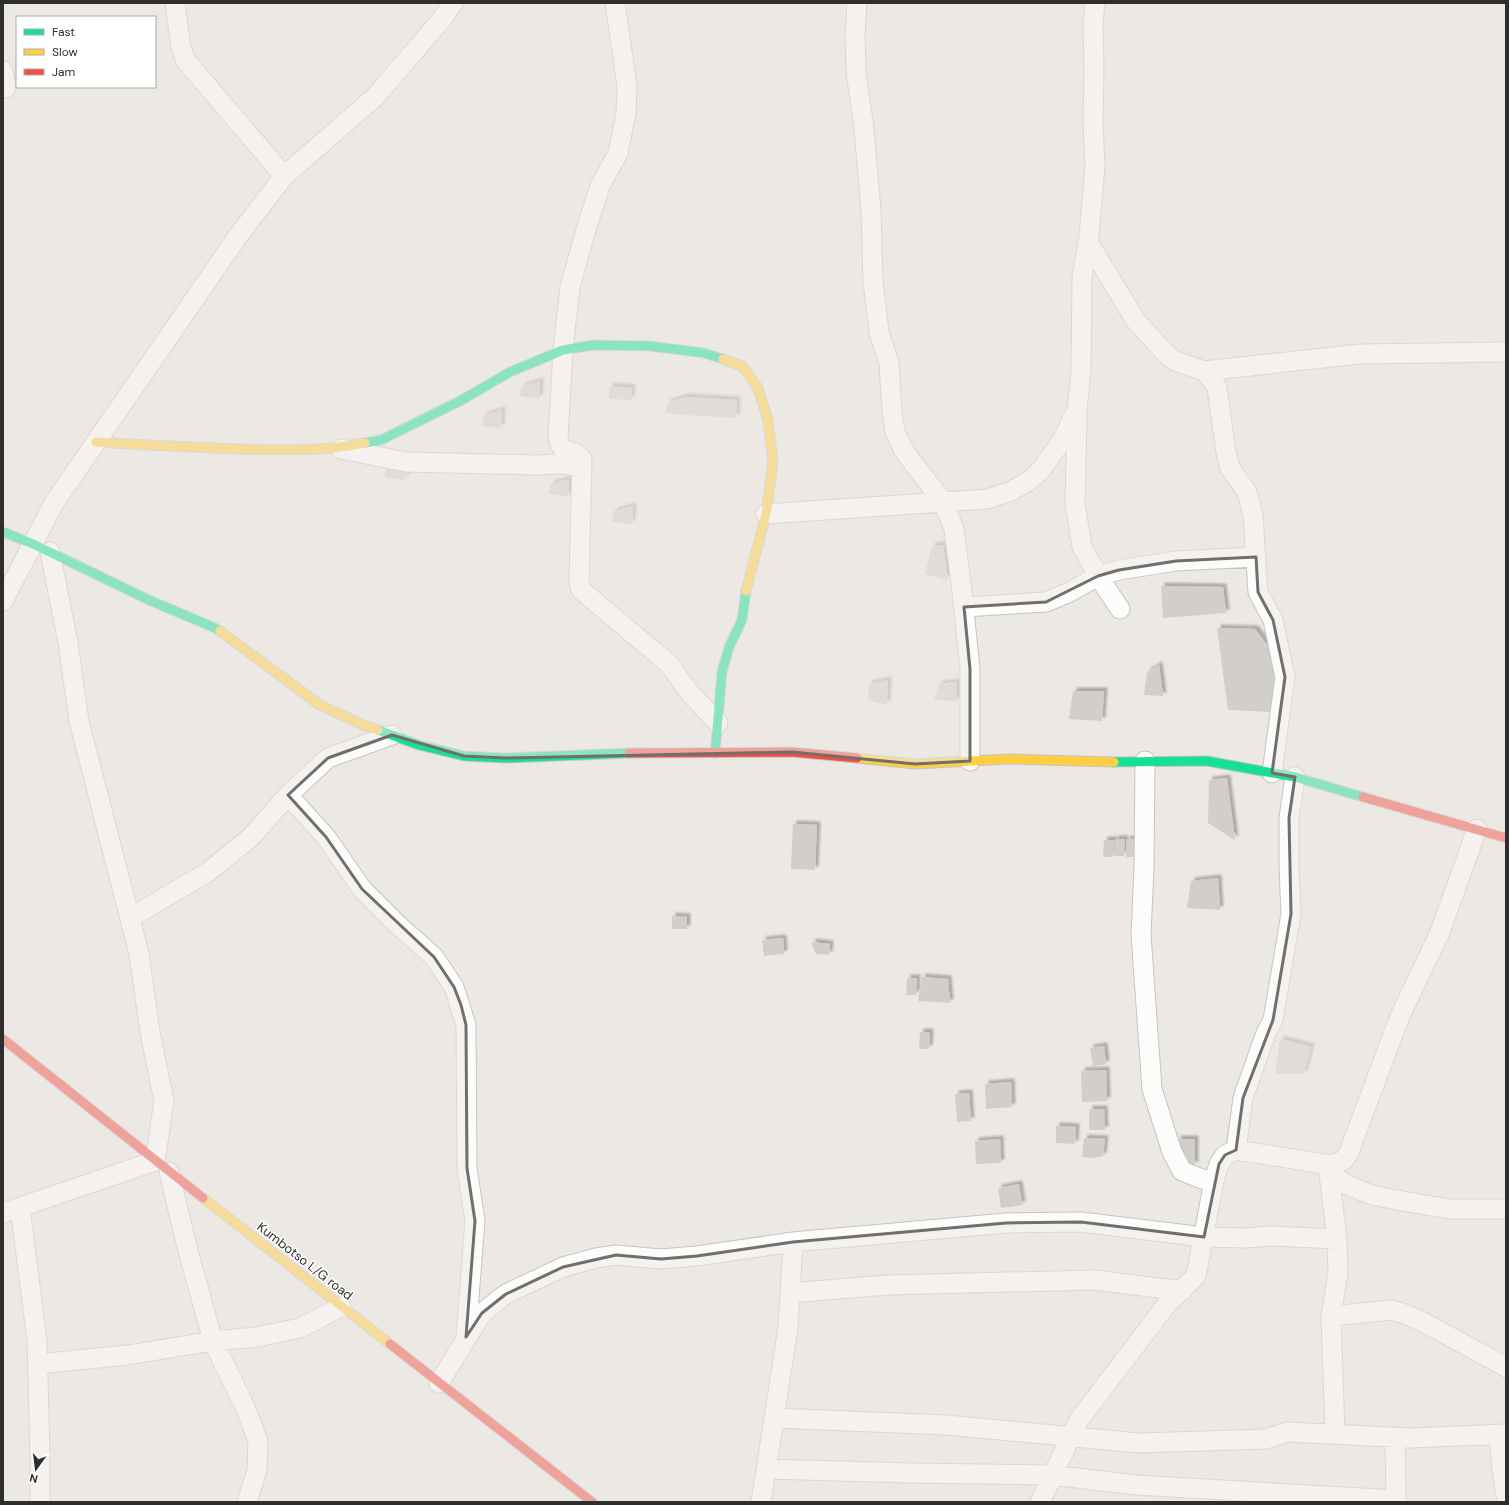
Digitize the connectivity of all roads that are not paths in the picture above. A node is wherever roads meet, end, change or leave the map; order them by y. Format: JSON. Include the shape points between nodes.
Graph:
{"nodes":[{"id":1,"x":175,"y":3,"type":"edge"},
{"id":2,"x":454,"y":3,"type":"edge"},
{"id":3,"x":615,"y":3,"type":"edge"},
{"id":4,"x":857,"y":3,"type":"edge"},
{"id":5,"x":1095,"y":3,"type":"edge"},
{"id":6,"x":443,"y":11,"type":"edge"},
{"id":7,"x":284,"y":176,"type":"junction"},
{"id":8,"x":1088,"y":242,"type":"junction"},
{"id":9,"x":563,"y":350,"type":"junction"},
{"id":10,"x":1506,"y":352,"type":"edge"},
{"id":11,"x":1204,"y":370,"type":"junction"},
{"id":12,"x":1077,"y":410,"type":"junction"},
{"id":13,"x":96,"y":442,"type":"junction"},
{"id":14,"x":340,"y":448,"type":"junction"},
{"id":15,"x":582,"y":467,"type":"junction"},
{"id":16,"x":943,"y":502,"type":"junction"},
{"id":17,"x":766,"y":514,"type":"junction"},
{"id":18,"x":3,"y":532,"type":"edge"},
{"id":19,"x":33,"y":544,"type":"junction"},
{"id":20,"x":50,"y":552,"type":"junction"},
{"id":21,"x":1256,"y":557,"type":"junction"},
{"id":22,"x":1098,"y":576,"type":"junction"},
{"id":23,"x":3,"y":601,"type":"edge"},
{"id":24,"x":964,"y":607,"type":"junction"},
{"id":25,"x":1120,"y":609,"type":"dead end"},
{"id":26,"x":718,"y":723,"type":"junction"},
{"id":27,"x":392,"y":735,"type":"junction"},
{"id":28,"x":715,"y":753,"type":"junction"},
{"id":29,"x":970,"y":761,"type":"junction"},
{"id":30,"x":1145,"y":761,"type":"junction"},
{"id":31,"x":1272,"y":773,"type":"junction"},
{"id":32,"x":1295,"y":777,"type":"junction"},
{"id":33,"x":288,"y":795,"type":"junction"},
{"id":34,"x":1477,"y":829,"type":"junction"},
{"id":35,"x":1506,"y":838,"type":"edge"},
{"id":36,"x":130,"y":918,"type":"junction"},
{"id":37,"x":3,"y":1039,"type":"edge"},
{"id":38,"x":1236,"y":1150,"type":"junction"},
{"id":39,"x":162,"y":1167,"type":"junction"},
{"id":40,"x":1330,"y":1169,"type":"junction"},
{"id":41,"x":1214,"y":1181,"type":"junction"},
{"id":42,"x":1506,"y":1209,"type":"edge"},
{"id":43,"x":11,"y":1210,"type":"edge"},
{"id":44,"x":1204,"y":1237,"type":"junction"},
{"id":45,"x":1337,"y":1239,"type":"junction"},
{"id":46,"x":794,"y":1242,"type":"junction"},
{"id":47,"x":1182,"y":1290,"type":"junction"},
{"id":48,"x":790,"y":1293,"type":"junction"},
{"id":49,"x":341,"y":1307,"type":"junction"},
{"id":50,"x":1331,"y":1316,"type":"junction"},
{"id":51,"x":466,"y":1337,"type":"junction"},
{"id":52,"x":213,"y":1341,"type":"junction"},
{"id":53,"x":38,"y":1364,"type":"junction"},
{"id":54,"x":1506,"y":1368,"type":"edge"},
{"id":55,"x":440,"y":1383,"type":"junction"},
{"id":56,"x":774,"y":1418,"type":"junction"},
{"id":57,"x":1335,"y":1434,"type":"junction"},
{"id":58,"x":1503,"y":1434,"type":"edge"},
{"id":59,"x":1070,"y":1437,"type":"junction"},
{"id":60,"x":1395,"y":1437,"type":"junction"},
{"id":61,"x":766,"y":1469,"type":"junction"},
{"id":62,"x":1052,"y":1475,"type":"junction"},
{"id":63,"x":575,"y":1496,"type":"edge"},
{"id":64,"x":1506,"y":1496,"type":"edge"},
{"id":65,"x":1396,"y":1501,"type":"edge"},
{"id":66,"x":40,"y":1502,"type":"edge"},
{"id":67,"x":248,"y":1502,"type":"edge"},
{"id":68,"x":592,"y":1502,"type":"edge"},
{"id":69,"x":761,"y":1502,"type":"edge"},
{"id":70,"x":1040,"y":1502,"type":"edge"}],
"edges":[{"from":1,"to":7,"type":"street","via":[[181,48],[186,61]]},
{"from":2,"to":6,"type":"street"},
{"from":3,"to":9,"type":"street","via":[[627,86],[626,113],[618,153],[600,186],[570,287]]},
{"from":4,"to":16,"type":"street","via":[[856,71],[871,210],[873,282],[879,332],[889,363],[895,432],[904,451]]},
{"from":5,"to":8,"type":"street","via":[[1095,166]]},
{"from":6,"to":7,"type":"street","via":[[375,97]]},
{"from":7,"to":13,"type":"street","via":[[238,236]]},
{"from":8,"to":11,"type":"street","via":[[1136,321],[1169,357]]},
{"from":8,"to":12,"type":"street","via":[[1082,277]]},
{"from":9,"to":14,"type":"street","via":[[510,372],[460,401],[381,440]]},
{"from":9,"to":15,"type":"street","via":[[559,446],[580,456]]},
{"from":9,"to":17,"type":"street","via":[[593,345],[650,346],[704,353],[742,366],[758,388],[768,420],[773,463]]},
{"from":10,"to":11,"type":"street","via":[[1360,354]]},
{"from":11,"to":21,"type":"street","via":[[1218,388],[1230,468],[1247,492],[1253,514]]},
{"from":12,"to":16,"type":"street","via":[[1063,439],[1041,470],[1029,481],[1009,492],[987,499]]},
{"from":12,"to":22,"type":"street","via":[[1075,504],[1082,547]]},
{"from":13,"to":14,"type":"street","via":[[299,451]]},
{"from":13,"to":19,"type":"street","via":[[54,503]]},
{"from":14,"to":15,"type":"street","via":[[406,462],[561,464]]},
{"from":15,"to":26,"type":"street","via":[[579,582],[581,590],[669,664],[689,692]]},
{"from":16,"to":17,"type":"street"},
{"from":16,"to":24,"type":"street","via":[[954,529]]},
{"from":17,"to":26,"type":"street","via":[[746,588],[742,620],[729,647],[722,672]]},
{"from":18,"to":19,"type":"street"},
{"from":19,"to":20,"type":"street"},
{"from":19,"to":23,"type":"street"},
{"from":20,"to":27,"type":"street","via":[[149,600],[215,628],[320,705]]},
{"from":20,"to":36,"type":"street","via":[[68,643],[79,721]]},
{"from":21,"to":22,"type":"street","via":[[1176,561]]},
{"from":21,"to":31,"type":"street","via":[[1258,592],[1273,620],[1285,677]]},
{"from":22,"to":24,"type":"street","via":[[1046,602]]},
{"from":22,"to":25,"type":"street"},
{"from":24,"to":29,"type":"street","via":[[970,669]]},
{"from":26,"to":28,"type":"street"},
{"from":27,"to":28,"type":"street","via":[[419,745],[464,756],[505,758]]},
{"from":27,"to":33,"type":"street","via":[[328,758]]},
{"from":28,"to":29,"type":"street","via":[[792,752],[915,764]]},
{"from":29,"to":30,"type":"street"},
{"from":30,"to":31,"type":"street","via":[[1207,761]]},
{"from":30,"to":41,"type":"street","via":[[1141,935],[1152,1089],[1172,1152],[1182,1171]]},
{"from":31,"to":32,"type":"street"},
{"from":32,"to":34,"type":"street"},
{"from":32,"to":38,"type":"street","via":[[1289,818],[1291,914],[1273,1020],[1243,1098]]},
{"from":33,"to":36,"type":"street","via":[[252,836],[208,872]]},
{"from":33,"to":51,"type":"street","via":[[326,837],[362,889],[434,957],[454,987],[460,1005],[466,1025],[467,1168],[475,1222]]},
{"from":34,"to":35,"type":"street"},
{"from":34,"to":40,"type":"street","via":[[1440,932],[1400,1016],[1350,1152],[1344,1160]]},
{"from":36,"to":39,"type":"street","via":[[139,954],[150,1032],[164,1101]]},
{"from":37,"to":39,"type":"street","name":"Kumbotso L/G road"},
{"from":38,"to":40,"type":"street"},
{"from":38,"to":41,"type":"street","via":[[1225,1155],[1219,1164]]},
{"from":39,"to":43,"type":"street"},
{"from":39,"to":49,"type":"street","name":"Kumbotso L/G road"},
{"from":39,"to":52,"type":"street"},
{"from":40,"to":42,"type":"street","via":[[1347,1185],[1372,1195],[1449,1209]]},
{"from":40,"to":45,"type":"street"},
{"from":41,"to":44,"type":"street"},
{"from":43,"to":53,"type":"street","via":[[37,1340]]},
{"from":44,"to":45,"type":"street"},
{"from":44,"to":46,"type":"street","via":[[1081,1222],[1006,1223]]},
{"from":44,"to":47,"type":"street","via":[[1196,1276]]},
{"from":45,"to":50,"type":"street","via":[[1338,1272]]},
{"from":46,"to":48,"type":"street"},
{"from":46,"to":51,"type":"street","via":[[676,1258],[616,1255],[563,1267],[506,1294],[482,1313]]},
{"from":47,"to":48,"type":"street","via":[[1095,1280],[887,1285]]},
{"from":47,"to":59,"type":"street","via":[[1167,1304],[1083,1414]]},
{"from":48,"to":56,"type":"street","via":[[788,1328]]},
{"from":49,"to":52,"type":"street","via":[[300,1328],[257,1337]]},
{"from":49,"to":55,"type":"street","name":"Kumbotso L/G road"},
{"from":50,"to":54,"type":"street","via":[[1391,1310],[1402,1312]]},
{"from":50,"to":57,"type":"street"},
{"from":51,"to":55,"type":"street"},
{"from":52,"to":53,"type":"street","via":[[128,1355]]},
{"from":52,"to":67,"type":"street","via":[[245,1407],[258,1441],[258,1470]]},
{"from":53,"to":66,"type":"street"},
{"from":55,"to":63,"type":"street","name":"Kumbotso L/G road"},
{"from":56,"to":59,"type":"street","via":[[946,1425]]},
{"from":56,"to":61,"type":"street"},
{"from":57,"to":59,"type":"street","via":[[1287,1432],[1266,1439],[1139,1443]]},
{"from":57,"to":60,"type":"street"},
{"from":58,"to":60,"type":"street"},
{"from":58,"to":64,"type":"street","via":[[1502,1469]]},
{"from":59,"to":62,"type":"street"},
{"from":60,"to":65,"type":"street"},
{"from":61,"to":62,"type":"street"},
{"from":61,"to":69,"type":"street"},
{"from":62,"to":65,"type":"street","via":[[1136,1484]]},
{"from":62,"to":70,"type":"street"},
{"from":63,"to":68,"type":"street","name":"Kumbotso L/G road"}]}
